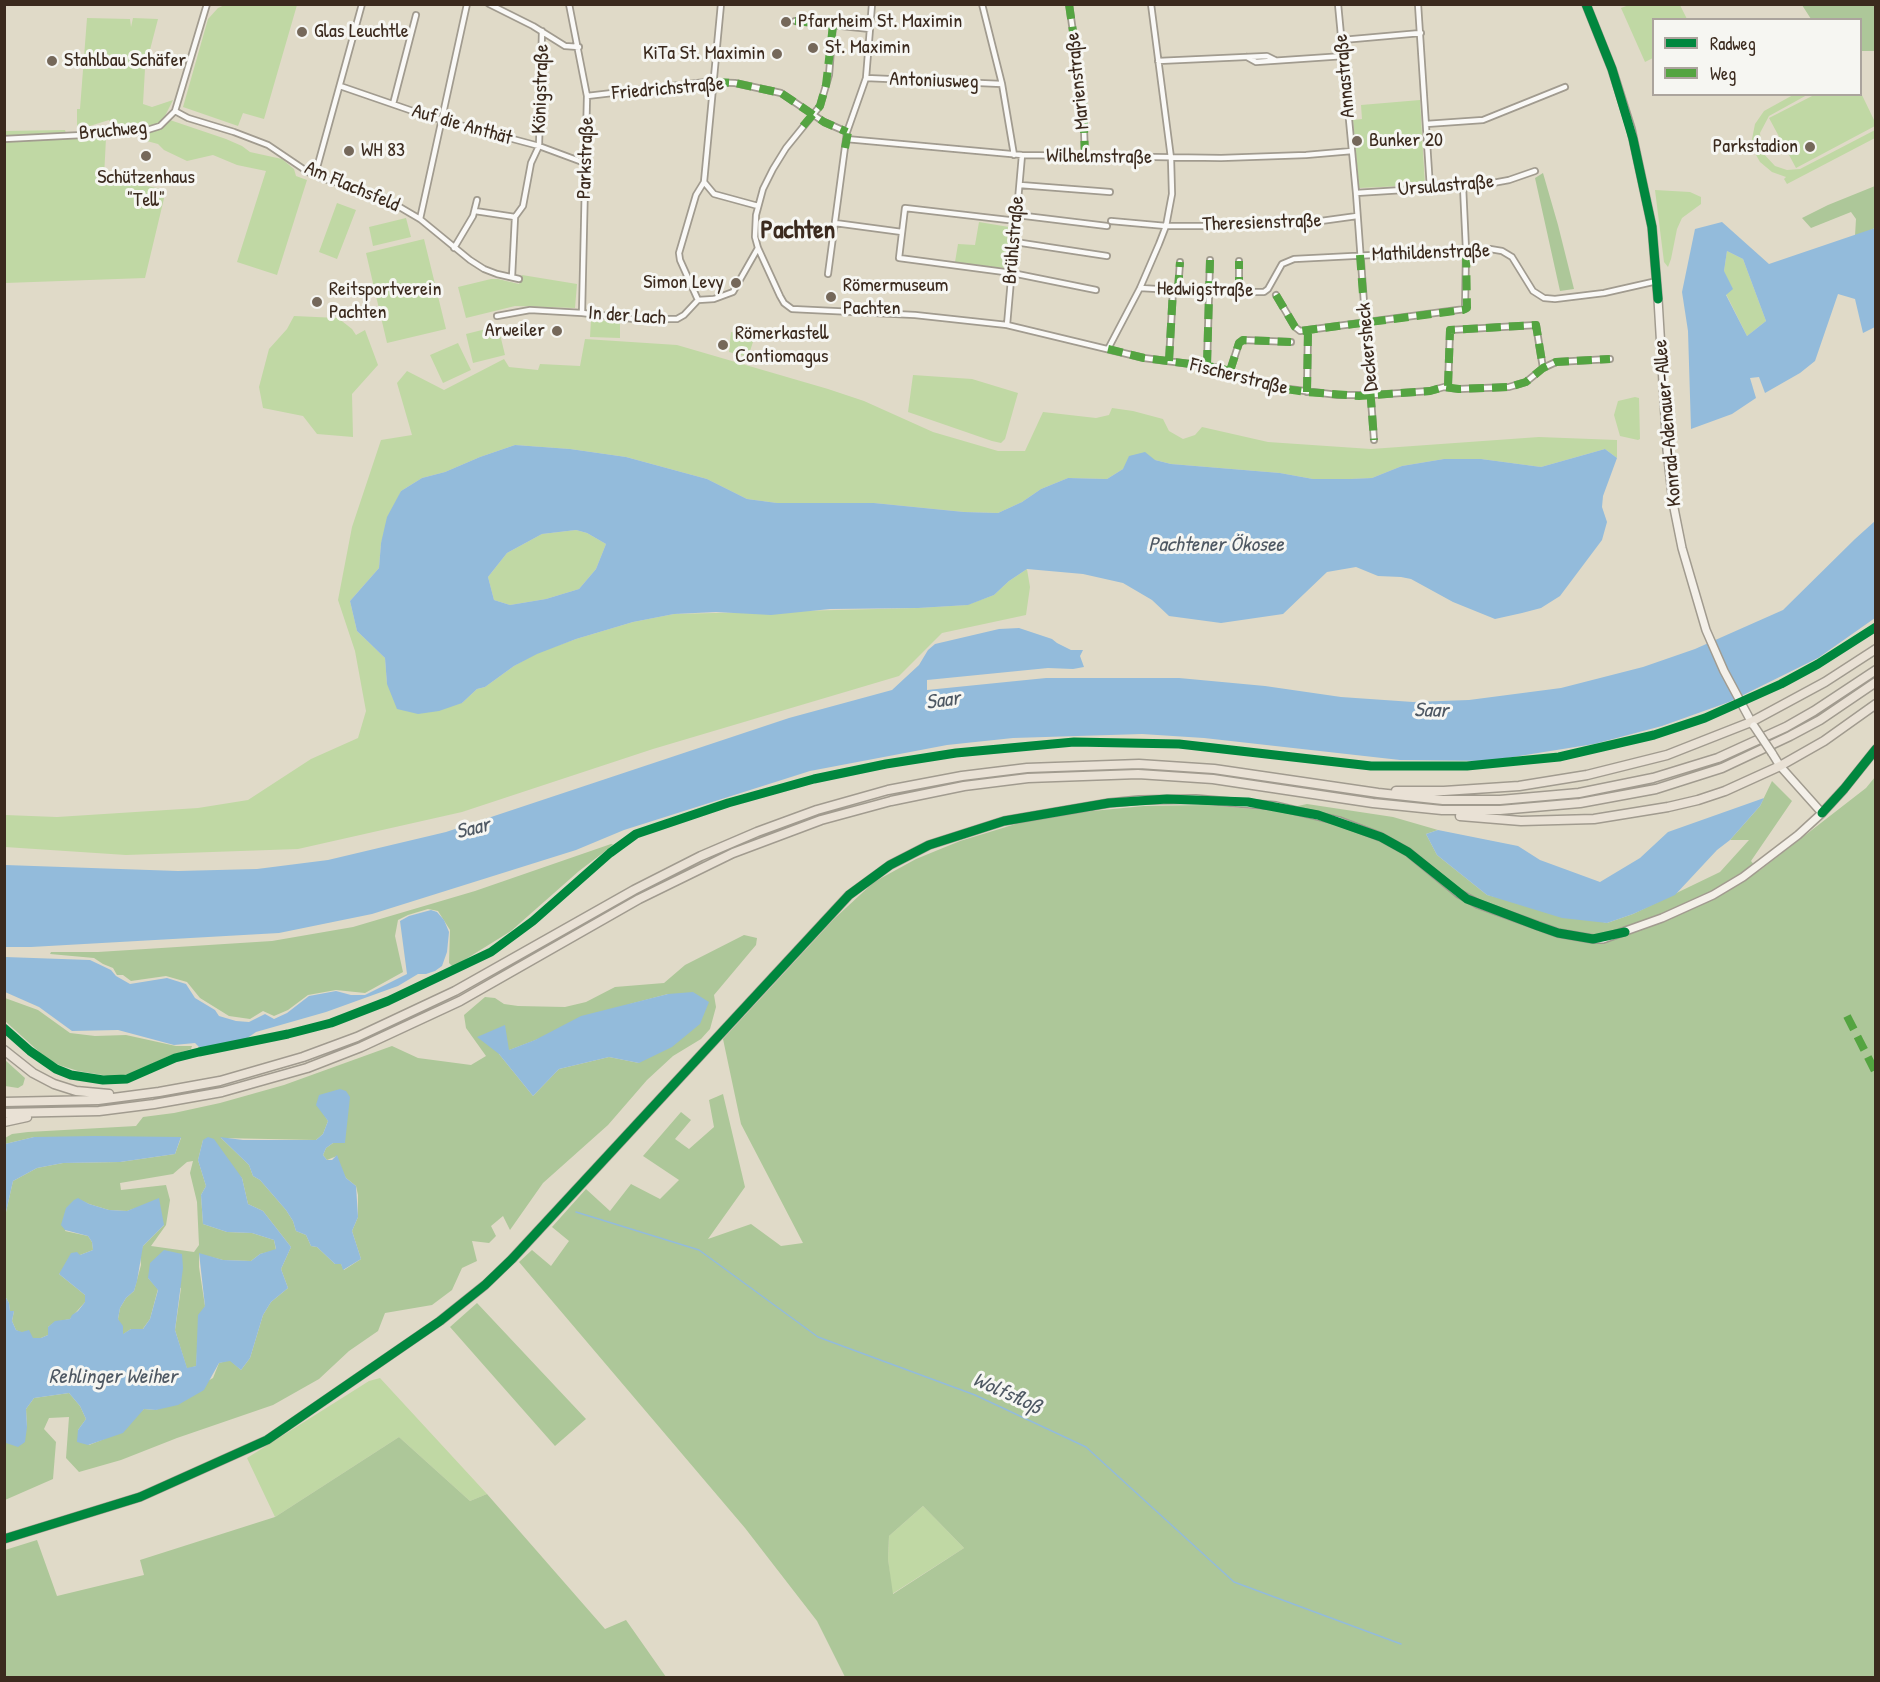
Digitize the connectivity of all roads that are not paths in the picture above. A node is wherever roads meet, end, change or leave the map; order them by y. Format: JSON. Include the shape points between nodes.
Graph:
{"nodes":[{"id":1,"x":207,"y":4,"type":"edge"},
{"id":2,"x":362,"y":4,"type":"edge"},
{"id":3,"x":467,"y":4,"type":"edge"},
{"id":4,"x":489,"y":4,"type":"edge"},
{"id":5,"x":569,"y":4,"type":"edge"},
{"id":6,"x":721,"y":4,"type":"edge"},
{"id":7,"x":872,"y":4,"type":"edge"},
{"id":8,"x":982,"y":4,"type":"edge"},
{"id":9,"x":1069,"y":4,"type":"edge"},
{"id":10,"x":1151,"y":4,"type":"edge"},
{"id":11,"x":1338,"y":4,"type":"edge"},
{"id":12,"x":1418,"y":4,"type":"edge"},
{"id":13,"x":1586,"y":4,"type":"edge"},
{"id":14,"x":416,"y":15,"type":"dead end"},
{"id":15,"x":795,"y":21,"type":"dead end"},
{"id":16,"x":833,"y":24,"type":"junction"},
{"id":17,"x":870,"y":28,"type":"junction"},
{"id":18,"x":542,"y":31,"type":"junction"},
{"id":19,"x":1420,"y":33,"type":"junction"},
{"id":20,"x":1342,"y":40,"type":"junction"},
{"id":21,"x":579,"y":47,"type":"junction"},
{"id":22,"x":1344,"y":56,"type":"junction"},
{"id":23,"x":1158,"y":61,"type":"junction"},
{"id":24,"x":866,"y":78,"type":"junction"},
{"id":25,"x":714,"y":82,"type":"junction"},
{"id":26,"x":1002,"y":84,"type":"junction"},
{"id":27,"x":340,"y":86,"type":"junction"},
{"id":28,"x":1565,"y":87,"type":"dead end"},
{"id":29,"x":587,"y":96,"type":"junction"},
{"id":30,"x":393,"y":104,"type":"junction"},
{"id":31,"x":175,"y":111,"type":"junction"},
{"id":32,"x":813,"y":115,"type":"junction"},
{"id":33,"x":441,"y":120,"type":"junction"},
{"id":34,"x":1426,"y":124,"type":"junction"},
{"id":35,"x":847,"y":132,"type":"junction"},
{"id":36,"x":4,"y":139,"type":"edge"},
{"id":37,"x":846,"y":139,"type":"junction"},
{"id":38,"x":539,"y":146,"type":"junction"},
{"id":39,"x":1352,"y":151,"type":"junction"},
{"id":40,"x":1014,"y":155,"type":"junction"},
{"id":41,"x":1022,"y":155,"type":"junction"},
{"id":42,"x":1085,"y":157,"type":"junction"},
{"id":43,"x":1171,"y":158,"type":"junction"},
{"id":44,"x":585,"y":163,"type":"junction"},
{"id":45,"x":1535,"y":171,"type":"dead end"},
{"id":46,"x":315,"y":175,"type":"junction"},
{"id":47,"x":704,"y":182,"type":"junction"},
{"id":48,"x":1020,"y":185,"type":"junction"},
{"id":49,"x":1463,"y":186,"type":"junction"},
{"id":50,"x":1430,"y":188,"type":"junction"},
{"id":51,"x":1110,"y":192,"type":"dead end"},
{"id":52,"x":1356,"y":193,"type":"junction"},
{"id":53,"x":477,"y":200,"type":"dead end"},
{"id":54,"x":758,"y":206,"type":"junction"},
{"id":55,"x":475,"y":211,"type":"junction"},
{"id":56,"x":1357,"y":216,"type":"junction"},
{"id":57,"x":516,"y":217,"type":"junction"},
{"id":58,"x":1017,"y":218,"type":"junction"},
{"id":59,"x":420,"y":219,"type":"junction"},
{"id":60,"x":835,"y":223,"type":"junction"},
{"id":61,"x":1166,"y":226,"type":"junction"},
{"id":62,"x":902,"y":232,"type":"junction"},
{"id":63,"x":1015,"y":242,"type":"junction"},
{"id":64,"x":454,"y":248,"type":"junction"},
{"id":65,"x":758,"y":248,"type":"junction"},
{"id":66,"x":1466,"y":250,"type":"junction"},
{"id":67,"x":1360,"y":255,"type":"junction"},
{"id":68,"x":1107,"y":256,"type":"dead end"},
{"id":69,"x":1210,"y":260,"type":"dead end"},
{"id":70,"x":1239,"y":261,"type":"dead end"},
{"id":71,"x":1180,"y":262,"type":"dead end"},
{"id":72,"x":1012,"y":273,"type":"junction"},
{"id":73,"x":828,"y":274,"type":"dead end"},
{"id":74,"x":512,"y":278,"type":"junction"},
{"id":75,"x":519,"y":279,"type":"dead end"},
{"id":76,"x":1657,"y":281,"type":"junction"},
{"id":77,"x":1140,"y":288,"type":"junction"},
{"id":78,"x":1096,"y":290,"type":"dead end"},
{"id":79,"x":1176,"y":290,"type":"junction"},
{"id":80,"x":1208,"y":292,"type":"junction"},
{"id":81,"x":1239,"y":292,"type":"junction"},
{"id":82,"x":1276,"y":295,"type":"dead end"},
{"id":83,"x":698,"y":300,"type":"junction"},
{"id":84,"x":582,"y":313,"type":"junction"},
{"id":85,"x":497,"y":316,"type":"dead end"},
{"id":86,"x":1366,"y":323,"type":"junction"},
{"id":87,"x":1007,"y":325,"type":"junction"},
{"id":88,"x":1308,"y":330,"type":"junction"},
{"id":89,"x":1291,"y":342,"type":"dead end"},
{"id":90,"x":1108,"y":349,"type":"junction"},
{"id":91,"x":1610,"y":359,"type":"dead end"},
{"id":92,"x":1169,"y":361,"type":"junction"},
{"id":93,"x":1207,"y":365,"type":"junction"},
{"id":94,"x":1543,"y":368,"type":"junction"},
{"id":95,"x":1230,"y":371,"type":"junction"},
{"id":96,"x":1448,"y":386,"type":"junction"},
{"id":97,"x":1307,"y":392,"type":"junction"},
{"id":98,"x":1372,"y":395,"type":"junction"},
{"id":99,"x":1374,"y":440,"type":"dead end"},
{"id":100,"x":1875,"y":649,"type":"edge"},
{"id":101,"x":1875,"y":670,"type":"edge"},
{"id":102,"x":1875,"y":682,"type":"edge"},
{"id":103,"x":1875,"y":704,"type":"edge"},
{"id":104,"x":1751,"y":722,"type":"junction"},
{"id":105,"x":1875,"y":748,"type":"edge"},
{"id":106,"x":1780,"y":766,"type":"junction"},
{"id":107,"x":1378,"y":793,"type":"junction"},
{"id":108,"x":1394,"y":806,"type":"junction"},
{"id":109,"x":1822,"y":813,"type":"junction"},
{"id":110,"x":4,"y":1050,"type":"edge"},
{"id":111,"x":130,"y":1096,"type":"junction"},
{"id":112,"x":4,"y":1102,"type":"edge"},
{"id":113,"x":4,"y":1113,"type":"edge"},
{"id":114,"x":60,"y":1113,"type":"junction"},
{"id":115,"x":4,"y":1122,"type":"edge"},
{"id":116,"x":4,"y":1539,"type":"edge"}],
"edges":[{"from":1,"to":31,"type":"street"},
{"from":2,"to":27,"type":"street"},
{"from":3,"to":33,"type":"street"},
{"from":4,"to":18,"type":"street"},
{"from":5,"to":21,"type":"street","name":"Parkstraße"},
{"from":6,"to":25,"type":"street"},
{"from":7,"to":17,"type":"street"},
{"from":8,"to":26,"type":"street"},
{"from":9,"to":42,"type":"street","name":"Marienstraße","via":[[1083,101]]},
{"from":10,"to":23,"type":"street"},
{"from":11,"to":20,"type":"street","name":"Annastraße"},
{"from":12,"to":19,"type":"street"},
{"from":13,"to":76,"type":"main road","name":"Konrad-Adenauer-Allee","via":[[1634,139],[1652,226]]},
{"from":14,"to":30,"type":"street"},
{"from":15,"to":16,"type":"street"},
{"from":16,"to":17,"type":"street"},
{"from":16,"to":32,"type":"street","via":[[829,75]]},
{"from":17,"to":24,"type":"street"},
{"from":18,"to":21,"type":"street","via":[[565,46]]},
{"from":18,"to":38,"type":"street","name":"Königstraße"},
{"from":19,"to":20,"type":"street"},
{"from":19,"to":34,"type":"street"},
{"from":20,"to":22,"type":"street","name":"Annastraße"},
{"from":21,"to":29,"type":"street","name":"Parkstraße"},
{"from":22,"to":23,"type":"street"},
{"from":22,"to":39,"type":"street","name":"Annastraße"},
{"from":23,"to":43,"type":"street"},
{"from":24,"to":26,"type":"street","name":"Antoniusweg"},
{"from":24,"to":35,"type":"street"},
{"from":25,"to":29,"type":"street","name":"Friedrichstraße"},
{"from":25,"to":32,"type":"street","name":"Friedrichstraße","via":[[781,93]]},
{"from":25,"to":47,"type":"street"},
{"from":26,"to":40,"type":"street"},
{"from":27,"to":30,"type":"street","name":"Auf die Anthät"},
{"from":27,"to":46,"type":"street"},
{"from":28,"to":34,"type":"street","via":[[1483,120]]},
{"from":29,"to":44,"type":"street","name":"Parkstraße"},
{"from":30,"to":33,"type":"street","name":"Auf die Anthät"},
{"from":31,"to":36,"type":"street","name":"Bruchweg","via":[[160,126],[141,132]]},
{"from":31,"to":46,"type":"street","name":"Am Flachsfeld","via":[[268,145]]},
{"from":32,"to":35,"type":"street"},
{"from":32,"to":54,"type":"street","via":[[773,169]]},
{"from":33,"to":38,"type":"street","name":"Auf die Anthät"},
{"from":33,"to":59,"type":"street"},
{"from":34,"to":50,"type":"street"},
{"from":35,"to":37,"type":"street"},
{"from":37,"to":40,"type":"street","name":"Wilhelmstraße"},
{"from":37,"to":60,"type":"street"},
{"from":38,"to":44,"type":"street","name":"Auf die Anthät"},
{"from":38,"to":57,"type":"street","name":"Königstraße","via":[[531,163],[523,206]]},
{"from":39,"to":43,"type":"street","name":"Wilhelmstraße"},
{"from":39,"to":52,"type":"street","name":"Annastraße"},
{"from":40,"to":41,"type":"street","name":"Wilhelmstraße"},
{"from":41,"to":42,"type":"street","name":"Wilhelmstraße"},
{"from":41,"to":48,"type":"street","name":"Brühlstraße"},
{"from":42,"to":43,"type":"street","name":"Wilhelmstraße"},
{"from":43,"to":61,"type":"street","via":[[1172,194]]},
{"from":44,"to":84,"type":"street","name":"Parkstraße"},
{"from":45,"to":49,"type":"street","name":"Ursulastraße","via":[[1509,180]]},
{"from":46,"to":59,"type":"street","name":"Am Flachsfeld","via":[[373,193]]},
{"from":47,"to":54,"type":"street","via":[[714,194]]},
{"from":47,"to":83,"type":"street","via":[[696,195],[679,253]]},
{"from":48,"to":51,"type":"street"},
{"from":48,"to":58,"type":"street","name":"Brühlstraße"},
{"from":49,"to":50,"type":"street","name":"Ursulastraße"},
{"from":49,"to":66,"type":"street"},
{"from":50,"to":52,"type":"street","name":"Ursulastraße"},
{"from":52,"to":56,"type":"street","name":"Annastraße"},
{"from":53,"to":55,"type":"street"},
{"from":54,"to":65,"type":"street","via":[[754,227]]},
{"from":55,"to":57,"type":"street"},
{"from":55,"to":64,"type":"street"},
{"from":56,"to":61,"type":"street","name":"Theresienstraße","via":[[1280,226]]},
{"from":56,"to":67,"type":"street","name":"Annastraße"},
{"from":57,"to":74,"type":"street","name":"Königstraße"},
{"from":58,"to":61,"type":"street","name":"Theresienstraße"},
{"from":58,"to":62,"type":"street","name":"Theresienstraße","via":[[905,208]]},
{"from":58,"to":63,"type":"street","name":"Brühlstraße"},
{"from":59,"to":64,"type":"street","name":"Am Flachsfeld"},
{"from":60,"to":62,"type":"street"},
{"from":60,"to":73,"type":"street"},
{"from":61,"to":77,"type":"street"},
{"from":62,"to":72,"type":"street","via":[[899,258]]},
{"from":63,"to":68,"type":"street"},
{"from":63,"to":72,"type":"street","name":"Brühlstraße"},
{"from":64,"to":74,"type":"street","name":"Am Flachsfeld","via":[[483,269]]},
{"from":65,"to":83,"type":"street","name":"In der Lach","via":[[733,292]]},
{"from":65,"to":87,"type":"street","name":"Fischerstraße","via":[[780,296],[792,309],[915,315]]},
{"from":66,"to":67,"type":"street","name":"Mathildenstraße"},
{"from":66,"to":76,"type":"street","name":"Mathildenstraße","via":[[1507,254],[1533,291],[1544,298],[1584,296]]},
{"from":66,"to":86,"type":"street","via":[[1467,308]]},
{"from":67,"to":81,"type":"street","name":"Hedwigstraße","via":[[1287,261],[1264,292]]},
{"from":67,"to":86,"type":"street","name":"Deckersheck"},
{"from":69,"to":80,"type":"street"},
{"from":70,"to":81,"type":"street"},
{"from":71,"to":79,"type":"street"},
{"from":72,"to":78,"type":"street"},
{"from":72,"to":87,"type":"street","name":"Brühlstraße"},
{"from":74,"to":75,"type":"street","name":"Am Flachsfeld"},
{"from":76,"to":104,"type":"main road","name":"Konrad-Adenauer-Allee","via":[[1667,450],[1685,561],[1706,630]]},
{"from":77,"to":79,"type":"street","name":"Hedwigstraße"},
{"from":77,"to":90,"type":"street"},
{"from":79,"to":80,"type":"street","name":"Hedwigstraße"},
{"from":79,"to":92,"type":"street"},
{"from":80,"to":81,"type":"street","name":"Hedwigstraße"},
{"from":80,"to":93,"type":"street"},
{"from":82,"to":88,"type":"street","via":[[1295,327]]},
{"from":83,"to":84,"type":"street","name":"In der Lach","via":[[684,315],[668,321]]},
{"from":84,"to":85,"type":"street","name":"In der Lach","via":[[530,310]]},
{"from":86,"to":88,"type":"street"},
{"from":86,"to":98,"type":"street","name":"Deckersheck"},
{"from":87,"to":90,"type":"street","name":"Fischerstraße"},
{"from":88,"to":97,"type":"street"},
{"from":89,"to":95,"type":"street","via":[[1244,340],[1239,343]]},
{"from":90,"to":92,"type":"street","name":"Fischerstraße"},
{"from":91,"to":94,"type":"street","name":"Fischerstraße","via":[[1556,362]]},
{"from":92,"to":93,"type":"street","name":"Fischerstraße"},
{"from":93,"to":95,"type":"street","name":"Fischerstraße"},
{"from":94,"to":96,"type":"street","name":"Fischerstraße","via":[[1518,385],[1459,389]]},
{"from":94,"to":96,"type":"street","via":[[1536,325],[1450,330]]},
{"from":95,"to":97,"type":"street","name":"Fischerstraße","via":[[1264,386]]},
{"from":96,"to":98,"type":"street","name":"Fischerstraße"},
{"from":97,"to":98,"type":"street","name":"Fischerstraße"},
{"from":98,"to":99,"type":"street","name":"Deckersheck"},
{"from":100,"to":104,"type":"highway","via":[[1825,682]]},
{"from":101,"to":107,"type":"highway","via":[[1786,727],[1718,758],[1653,778],[1579,793],[1500,800],[1443,800]]},
{"from":102,"to":108,"type":"highway","via":[[1780,742],[1722,768],[1656,789],[1540,808],[1470,811]]},
{"from":103,"to":106,"type":"highway","via":[[1824,741]]},
{"from":104,"to":106,"type":"main road","name":"Konrad-Adenauer-Allee","bridge":true},
{"from":104,"to":107,"type":"highway","via":[[1667,755],[1587,775],[1499,788]]},
{"from":105,"to":109,"type":"main road"},
{"from":106,"to":108,"type":"highway","via":[[1698,800],[1594,819],[1521,821]]},
{"from":106,"to":109,"type":"main road","name":"Konrad-Adenauer-Allee"},
{"from":107,"to":111,"type":"highway","via":[[1261,775],[1139,764],[1043,766],[888,790],[818,810],[701,856],[455,991],[357,1037],[252,1073]]},
{"from":108,"to":114,"type":"highway","via":[[1213,779],[1138,774],[1052,776],[964,786],[891,801],[821,820],[733,853],[605,918],[460,1001],[330,1060],[191,1098]]},
{"from":109,"to":116,"type":"main road","via":[[1756,867],[1713,895],[1603,939],[1558,933],[1478,904],[1458,893],[1408,852],[1380,837],[1339,821],[1276,806],[1196,799],[1108,803],[1004,820],[929,845],[890,864],[849,895],[512,1258],[440,1321],[267,1440],[140,1497]]},
{"from":110,"to":111,"type":"highway","via":[[54,1084],[76,1091]]},
{"from":111,"to":112,"type":"highway"},
{"from":113,"to":114,"type":"highway"},
{"from":114,"to":115,"type":"highway"}]}
